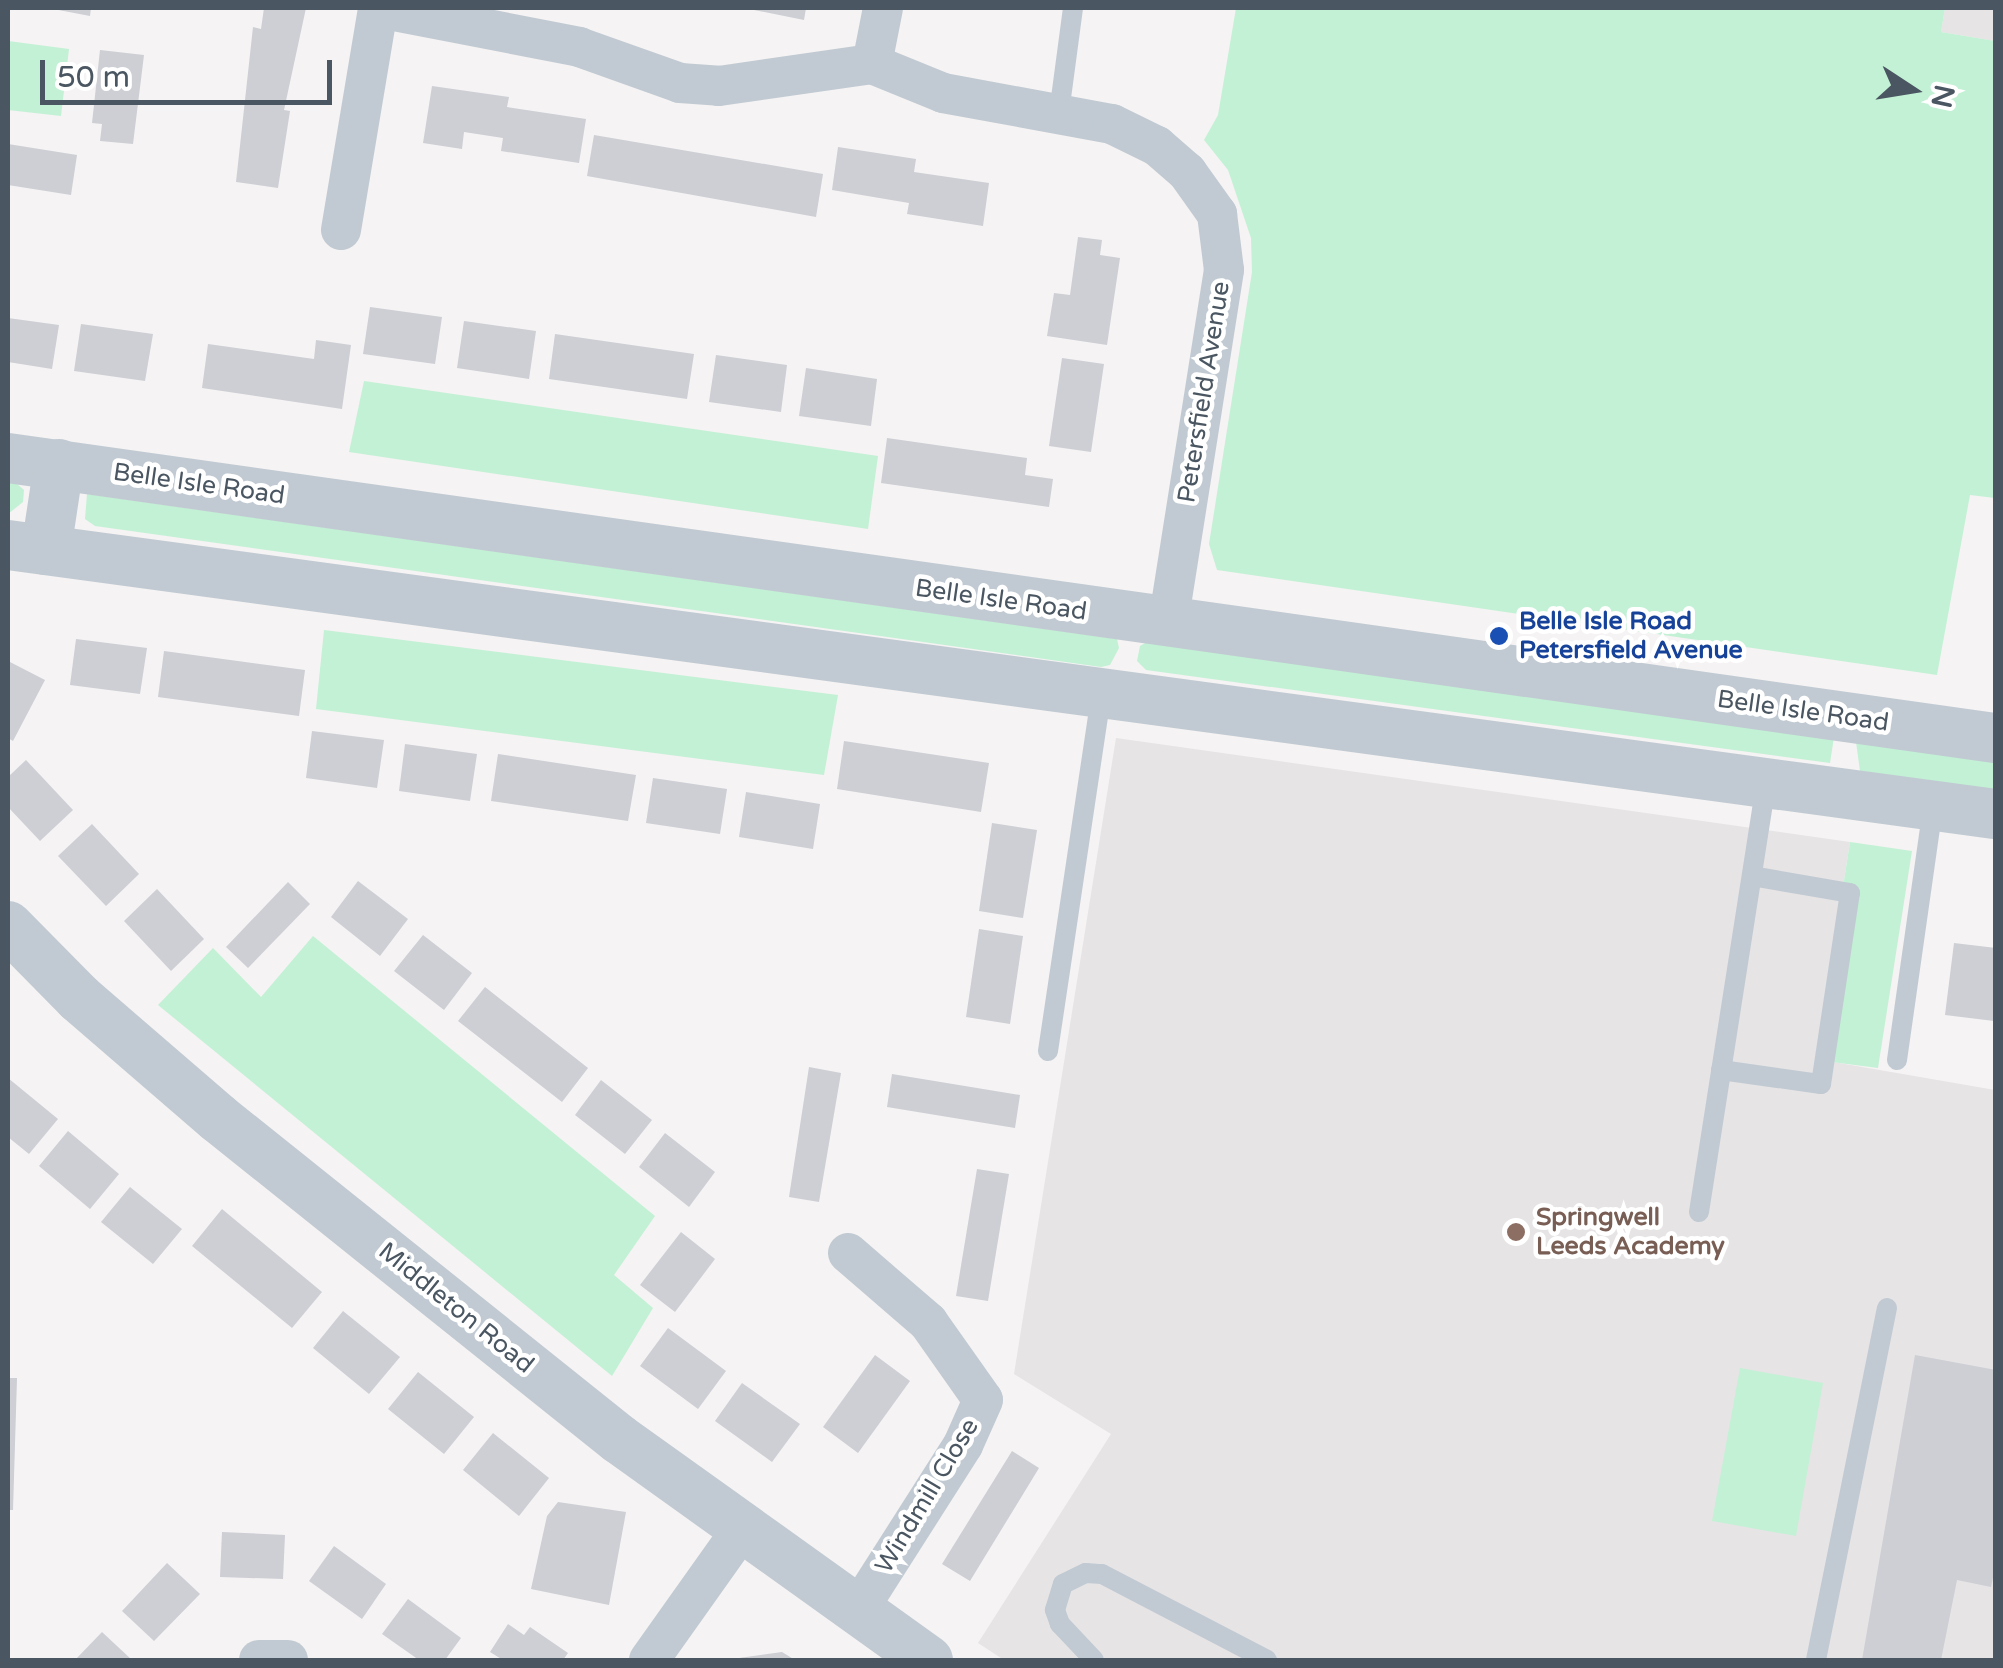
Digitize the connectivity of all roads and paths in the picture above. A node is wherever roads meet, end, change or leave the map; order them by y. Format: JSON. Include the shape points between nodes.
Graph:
{"nodes":[{"id":1,"x":378,"y":8,"type":"edge"},
{"id":2,"x":883,"y":8,"type":"edge"},
{"id":3,"x":1073,"y":8,"type":"edge"},
{"id":4,"x":872,"y":64,"type":"junction"},
{"id":5,"x":1060,"y":113,"type":"junction"},
{"id":6,"x":340,"y":230,"type":"dead end"},
{"id":7,"x":8,"y":458,"type":"edge"},
{"id":8,"x":59,"y":464,"type":"junction"},
{"id":9,"x":27,"y":548,"type":"edge"},
{"id":10,"x":1168,"y":624,"type":"junction"},
{"id":11,"x":1101,"y":695,"type":"junction"},
{"id":12,"x":1996,"y":738,"type":"edge"},
{"id":13,"x":1766,"y":784,"type":"junction"},
{"id":14,"x":1933,"y":806,"type":"junction"},
{"id":15,"x":1996,"y":814,"type":"edge"},
{"id":16,"x":1752,"y":876,"type":"junction"},
{"id":17,"x":8,"y":926,"type":"edge"},
{"id":18,"x":1048,"y":1050,"type":"dead end"},
{"id":19,"x":1897,"y":1060,"type":"dead end"},
{"id":20,"x":1721,"y":1070,"type":"junction"},
{"id":21,"x":1699,"y":1212,"type":"dead end"},
{"id":22,"x":848,"y":1253,"type":"dead end"},
{"id":23,"x":1887,"y":1308,"type":"dead end"},
{"id":24,"x":740,"y":1532,"type":"junction"},
{"id":25,"x":858,"y":1610,"type":"junction"},
{"id":26,"x":259,"y":1660,"type":"edge"},
{"id":27,"x":288,"y":1660,"type":"edge"},
{"id":28,"x":649,"y":1660,"type":"edge"},
{"id":29,"x":928,"y":1660,"type":"edge"},
{"id":30,"x":1094,"y":1660,"type":"edge"},
{"id":31,"x":1267,"y":1660,"type":"edge"},
{"id":32,"x":1816,"y":1660,"type":"edge"}],
"edges":[{"from":1,"to":4,"type":"street","name":"Petersfield Avenue","via":[[563,43],[680,83],[720,86]]},
{"from":1,"to":6,"type":"street","name":"Petersfield Avenue"},
{"from":2,"to":4,"type":"street"},
{"from":3,"to":5,"type":"lane"},
{"from":4,"to":5,"type":"street","name":"Petersfield Avenue","via":[[944,92]]},
{"from":5,"to":10,"type":"street","name":"Petersfield Avenue","via":[[1112,124],[1157,146],[1187,172],[1217,214],[1224,270]]},
{"from":7,"to":8,"type":"street","name":"Belle Isle Road"},
{"from":8,"to":9,"type":"street"},
{"from":8,"to":10,"type":"street","name":"Belle Isle Road"},
{"from":9,"to":11,"type":"street"},
{"from":10,"to":12,"type":"street","name":"Belle Isle Road"},
{"from":11,"to":13,"type":"street"},
{"from":11,"to":18,"type":"lane"},
{"from":13,"to":14,"type":"street"},
{"from":13,"to":16,"type":"lane"},
{"from":14,"to":15,"type":"street"},
{"from":14,"to":19,"type":"lane"},
{"from":16,"to":20,"type":"lane"},
{"from":16,"to":20,"type":"lane","via":[[1850,893],[1820,1084]]},
{"from":17,"to":24,"type":"street","name":"Middleton Road","via":[[79,998],[218,1118]]},
{"from":20,"to":21,"type":"lane"},
{"from":22,"to":25,"type":"street","name":"Windmill Close","via":[[928,1322],[983,1400],[963,1444]]},
{"from":23,"to":32,"type":"lane"},
{"from":24,"to":25,"type":"street","name":"Middleton Road"},
{"from":24,"to":28,"type":"street"},
{"from":25,"to":29,"type":"street","name":"Middleton Road"},
{"from":26,"to":27,"type":"street"},
{"from":30,"to":31,"type":"lane","via":[[1055,1610],[1063,1584],[1086,1573],[1102,1574]]}]}
